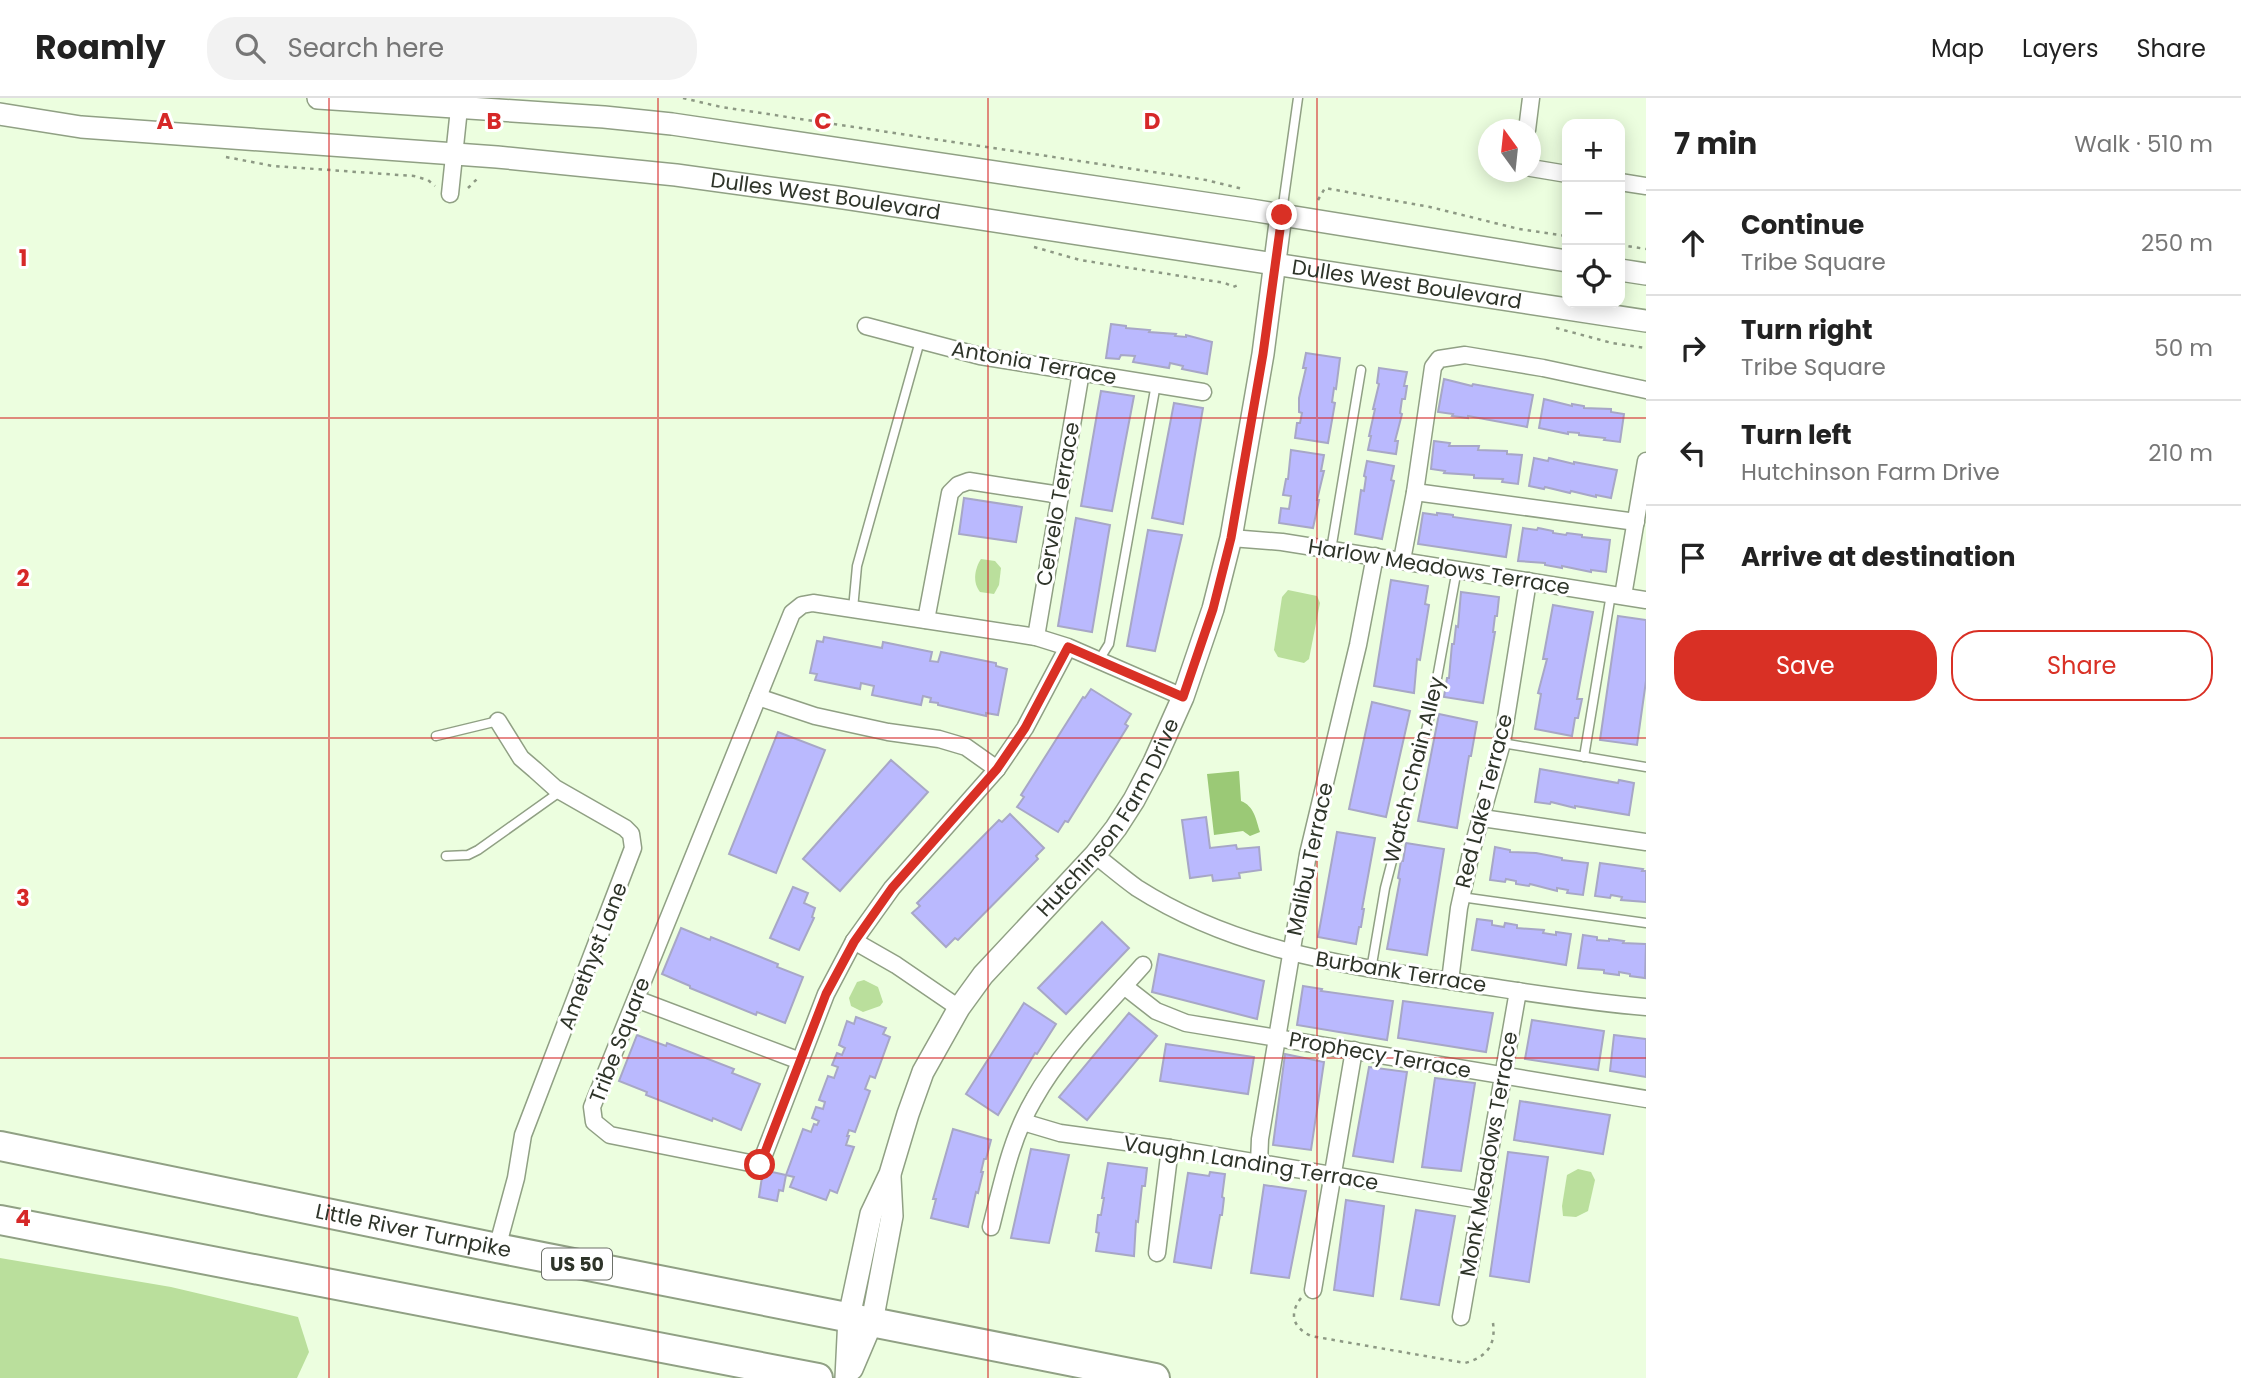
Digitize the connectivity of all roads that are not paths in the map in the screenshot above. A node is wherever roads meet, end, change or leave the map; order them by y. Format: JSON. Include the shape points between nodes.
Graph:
{"nodes":[{"id":1,"x":318,"y":98,"type":"edge"},
{"id":2,"x":1298,"y":98,"type":"edge"},
{"id":3,"x":1531,"y":98,"type":"edge"},
{"id":4,"x":460,"y":103,"type":"edge"},
{"id":5,"x":0,"y":114,"type":"edge"},
{"id":6,"x":1528,"y":119,"type":"edge"},
{"id":7,"x":454,"y":155,"type":"junction"},
{"id":8,"x":1541,"y":170,"type":"edge"},
{"id":9,"x":1562,"y":173,"type":"edge"},
{"id":10,"x":1625,"y":183,"type":"edge"},
{"id":11,"x":1646,"y":186,"type":"edge"},
{"id":12,"x":452,"y":191,"type":"road end"},
{"id":13,"x":1282,"y":215,"type":"junction"},
{"id":14,"x":1562,"y":260,"type":"edge"},
{"id":15,"x":1275,"y":263,"type":"junction"},
{"id":16,"x":1625,"y":271,"type":"edge"},
{"id":17,"x":1646,"y":274,"type":"edge"},
{"id":18,"x":1646,"y":321,"type":"edge"},
{"id":19,"x":866,"y":326,"type":"dead end"},
{"id":20,"x":920,"y":341,"type":"junction"},
{"id":21,"x":1361,"y":370,"type":"dead end"},
{"id":22,"x":1081,"y":372,"type":"junction"},
{"id":23,"x":1156,"y":384,"type":"junction"},
{"id":24,"x":1646,"y":390,"type":"edge"},
{"id":25,"x":1203,"y":392,"type":"dead end"},
{"id":26,"x":1646,"y":461,"type":"edge"},
{"id":27,"x":1415,"y":492,"type":"junction"},
{"id":28,"x":1060,"y":495,"type":"junction"},
{"id":29,"x":1636,"y":522,"type":"junction"},
{"id":30,"x":1231,"y":538,"type":"junction"},
{"id":31,"x":1331,"y":550,"type":"junction"},
{"id":32,"x":1375,"y":556,"type":"junction"},
{"id":33,"x":1402,"y":560,"type":"junction"},
{"id":34,"x":1457,"y":569,"type":"junction"},
{"id":35,"x":1528,"y":581,"type":"junction"},
{"id":36,"x":1617,"y":595,"type":"junction"},
{"id":37,"x":1646,"y":600,"type":"edge"},
{"id":38,"x":853,"y":609,"type":"junction"},
{"id":39,"x":926,"y":620,"type":"junction"},
{"id":40,"x":1036,"y":637,"type":"junction"},
{"id":41,"x":1068,"y":647,"type":"junction"},
{"id":42,"x":1098,"y":660,"type":"junction"},
{"id":43,"x":758,"y":697,"type":"junction"},
{"id":44,"x":1183,"y":697,"type":"junction"},
{"id":45,"x":498,"y":721,"type":"joint"},
{"id":46,"x":436,"y":736,"type":"dead end"},
{"id":47,"x":1502,"y":743,"type":"junction"},
{"id":48,"x":1584,"y":757,"type":"junction"},
{"id":49,"x":1646,"y":767,"type":"edge"},
{"id":50,"x":997,"y":769,"type":"junction"},
{"id":51,"x":561,"y":791,"type":"junction"},
{"id":52,"x":1482,"y":818,"type":"junction"},
{"id":53,"x":1646,"y":842,"type":"edge"},
{"id":54,"x":1095,"y":855,"type":"junction"},
{"id":55,"x":446,"y":856,"type":"dead end"},
{"id":56,"x":1461,"y":897,"type":"junction"},
{"id":57,"x":1646,"y":923,"type":"edge"},
{"id":58,"x":854,"y":942,"type":"junction"},
{"id":59,"x":1290,"y":953,"type":"junction"},
{"id":60,"x":1143,"y":965,"type":"dead end"},
{"id":61,"x":1371,"y":970,"type":"junction"},
{"id":62,"x":1450,"y":981,"type":"junction"},
{"id":63,"x":1124,"y":986,"type":"junction"},
{"id":64,"x":1518,"y":991,"type":"junction"},
{"id":65,"x":636,"y":999,"type":"junction"},
{"id":66,"x":1646,"y":1007,"type":"edge"},
{"id":67,"x":959,"y":1008,"type":"junction"},
{"id":68,"x":1279,"y":1037,"type":"junction"},
{"id":69,"x":1354,"y":1050,"type":"junction"},
{"id":70,"x":800,"y":1061,"type":"junction"},
{"id":71,"x":1503,"y":1076,"type":"junction"},
{"id":72,"x":1646,"y":1100,"type":"edge"},
{"id":73,"x":1023,"y":1122,"type":"junction"},
{"id":74,"x":1,"y":1146,"type":"edge"},
{"id":75,"x":1170,"y":1148,"type":"junction"},
{"id":76,"x":1259,"y":1163,"type":"junction"},
{"id":77,"x":1333,"y":1176,"type":"junction"},
{"id":78,"x":1480,"y":1200,"type":"junction"},
{"id":79,"x":0,"y":1220,"type":"edge"},
{"id":80,"x":991,"y":1227,"type":"dead end"},
{"id":81,"x":497,"y":1248,"type":"junction"},
{"id":82,"x":1157,"y":1253,"type":"dead end"},
{"id":83,"x":1313,"y":1290,"type":"road end"},
{"id":84,"x":1461,"y":1317,"type":"dead end"},
{"id":85,"x":861,"y":1320,"type":"junction"},
{"id":86,"x":818,"y":1378,"type":"edge"},
{"id":87,"x":847,"y":1378,"type":"edge"},
{"id":88,"x":1155,"y":1378,"type":"edge"}],
"edges":[{"from":1,"to":4,"type":"street"},
{"from":2,"to":13,"type":"lane"},
{"from":3,"to":6,"type":"street"},
{"from":4,"to":7,"type":"street"},
{"from":4,"to":13,"type":"street","via":[[672,124]]},
{"from":5,"to":7,"type":"street","name":"Dulles West Boulevard","via":[[81,127]]},
{"from":7,"to":12,"type":"street"},
{"from":7,"to":15,"type":"street","name":"Dulles West Boulevard","via":[[634,170]]},
{"from":8,"to":9,"type":"street"},
{"from":10,"to":11,"type":"street"},
{"from":13,"to":14,"type":"street"},
{"from":13,"to":15,"type":"street","name":"Hutchinson Farm Drive"},
{"from":15,"to":18,"type":"street","name":"Dulles West Boulevard"},
{"from":15,"to":30,"type":"street","name":"Hutchinson Farm Drive"},
{"from":16,"to":17,"type":"street"},
{"from":19,"to":20,"type":"street","name":"Antonia Terrace"},
{"from":20,"to":22,"type":"street","name":"Antonia Terrace"},
{"from":20,"to":38,"type":"lane","via":[[857,566]]},
{"from":21,"to":31,"type":"lane"},
{"from":22,"to":23,"type":"street","name":"Antonia Terrace"},
{"from":22,"to":28,"type":"street","name":"Cervelo Terrace"},
{"from":23,"to":25,"type":"street","name":"Antonia Terrace"},
{"from":23,"to":42,"type":"lane","via":[[1109,644]]},
{"from":24,"to":27,"type":"street","via":[[1465,355],[1439,359],[1433,367]]},
{"from":26,"to":29,"type":"street"},
{"from":27,"to":29,"type":"street"},
{"from":27,"to":33,"type":"street"},
{"from":28,"to":39,"type":"street","via":[[970,481],[958,485],[950,493]]},
{"from":28,"to":40,"type":"street","name":"Cervelo Terrace"},
{"from":29,"to":36,"type":"street"},
{"from":30,"to":31,"type":"street","name":"Harlow Meadows Terrace"},
{"from":30,"to":44,"type":"street","name":"Hutchinson Farm Drive"},
{"from":31,"to":32,"type":"street","name":"Harlow Meadows Terrace"},
{"from":32,"to":33,"type":"street","name":"Harlow Meadows Terrace"},
{"from":32,"to":59,"type":"street","name":"Malibu Terrace"},
{"from":33,"to":34,"type":"street","name":"Harlow Meadows Terrace"},
{"from":34,"to":35,"type":"street","name":"Harlow Meadows Terrace"},
{"from":34,"to":61,"type":"lane","name":"Watch Chain Alley","via":[[1431,711],[1385,888]]},
{"from":35,"to":36,"type":"street","name":"Harlow Meadows Terrace"},
{"from":35,"to":47,"type":"street","name":"Red Lake Terrace"},
{"from":36,"to":37,"type":"street","name":"Harlow Meadows Terrace"},
{"from":36,"to":48,"type":"lane"},
{"from":38,"to":39,"type":"street","name":"Tribe Square"},
{"from":38,"to":43,"type":"street","name":"Tribe Square","via":[[813,603],[792,613]]},
{"from":39,"to":40,"type":"street","name":"Tribe Square"},
{"from":40,"to":41,"type":"street","name":"Tribe Square"},
{"from":41,"to":42,"type":"street","name":"Tribe Square"},
{"from":41,"to":50,"type":"street","name":"Tribe Square","via":[[1025,728]]},
{"from":42,"to":44,"type":"street","name":"Tribe Square"},
{"from":43,"to":50,"type":"street","via":[[815,716],[966,747]]},
{"from":43,"to":65,"type":"street","name":"Tribe Square"},
{"from":44,"to":54,"type":"street","name":"Hutchinson Farm Drive","via":[[1134,800]]},
{"from":45,"to":46,"type":"lane"},
{"from":45,"to":51,"type":"street","name":"Amethyst Lane","via":[[521,758]]},
{"from":47,"to":48,"type":"lane"},
{"from":47,"to":52,"type":"street","name":"Red Lake Terrace"},
{"from":48,"to":49,"type":"lane"},
{"from":50,"to":58,"type":"street","name":"Tribe Square","via":[[892,888]]},
{"from":51,"to":55,"type":"lane","via":[[478,850]]},
{"from":51,"to":81,"type":"street","name":"Amethyst Lane","via":[[625,828],[634,848],[523,1135]]},
{"from":52,"to":53,"type":"street"},
{"from":52,"to":56,"type":"street","name":"Red Lake Terrace"},
{"from":54,"to":59,"type":"street","name":"Burbank Terrace","via":[[1136,887],[1180,912],[1229,934]]},
{"from":54,"to":67,"type":"street","name":"Hutchinson Farm Drive"},
{"from":56,"to":57,"type":"lane"},
{"from":56,"to":62,"type":"street","name":"Red Lake Terrace"},
{"from":58,"to":67,"type":"street"},
{"from":58,"to":70,"type":"street","name":"Tribe Square","via":[[826,994]]},
{"from":59,"to":61,"type":"street","name":"Burbank Terrace"},
{"from":59,"to":68,"type":"street","name":"Malibu Terrace"},
{"from":60,"to":63,"type":"street"},
{"from":61,"to":62,"type":"street","name":"Burbank Terrace"},
{"from":62,"to":64,"type":"street","name":"Burbank Terrace"},
{"from":63,"to":68,"type":"street","name":"Prophecy Terrace","via":[[1156,1011],[1186,1023]]},
{"from":63,"to":73,"type":"street","via":[[1063,1055]]},
{"from":64,"to":66,"type":"street","name":"Burbank Terrace"},
{"from":64,"to":71,"type":"street","name":"Monk Meadows Terrace"},
{"from":65,"to":70,"type":"street"},
{"from":65,"to":70,"type":"street","name":"Tribe Square","via":[[592,1107],[594,1122],[610,1135],[760,1165]]},
{"from":67,"to":85,"type":"street","name":"Hutchinson Farm Drive","via":[[923,1072],[908,1114],[890,1174],[892,1216]]},
{"from":68,"to":69,"type":"street","name":"Prophecy Terrace"},
{"from":68,"to":76,"type":"street","name":"Malibu Terrace"},
{"from":69,"to":71,"type":"street","name":"Prophecy Terrace"},
{"from":69,"to":77,"type":"street"},
{"from":71,"to":72,"type":"street","name":"Prophecy Terrace"},
{"from":71,"to":78,"type":"street","name":"Monk Meadows Terrace"},
{"from":73,"to":75,"type":"street","name":"Vaughn Landing Terrace","via":[[1059,1133]]},
{"from":73,"to":80,"type":"street"},
{"from":74,"to":81,"type":"highway","name":"Little River Turnpike","number":"US 50"},
{"from":75,"to":76,"type":"street","name":"Vaughn Landing Terrace"},
{"from":75,"to":82,"type":"street"},
{"from":76,"to":77,"type":"street","name":"Vaughn Landing Terrace"},
{"from":77,"to":78,"type":"street","name":"Vaughn Landing Terrace"},
{"from":77,"to":83,"type":"street"},
{"from":78,"to":84,"type":"street","name":"Monk Meadows Terrace"},
{"from":79,"to":86,"type":"highway"},
{"from":81,"to":85,"type":"highway","name":"Little River Turnpike","number":"US 50"},
{"from":85,"to":87,"type":"street","name":"Hutchinson Farm Drive"},
{"from":85,"to":88,"type":"highway","name":"Little River Turnpike","number":"US 50"}]}
